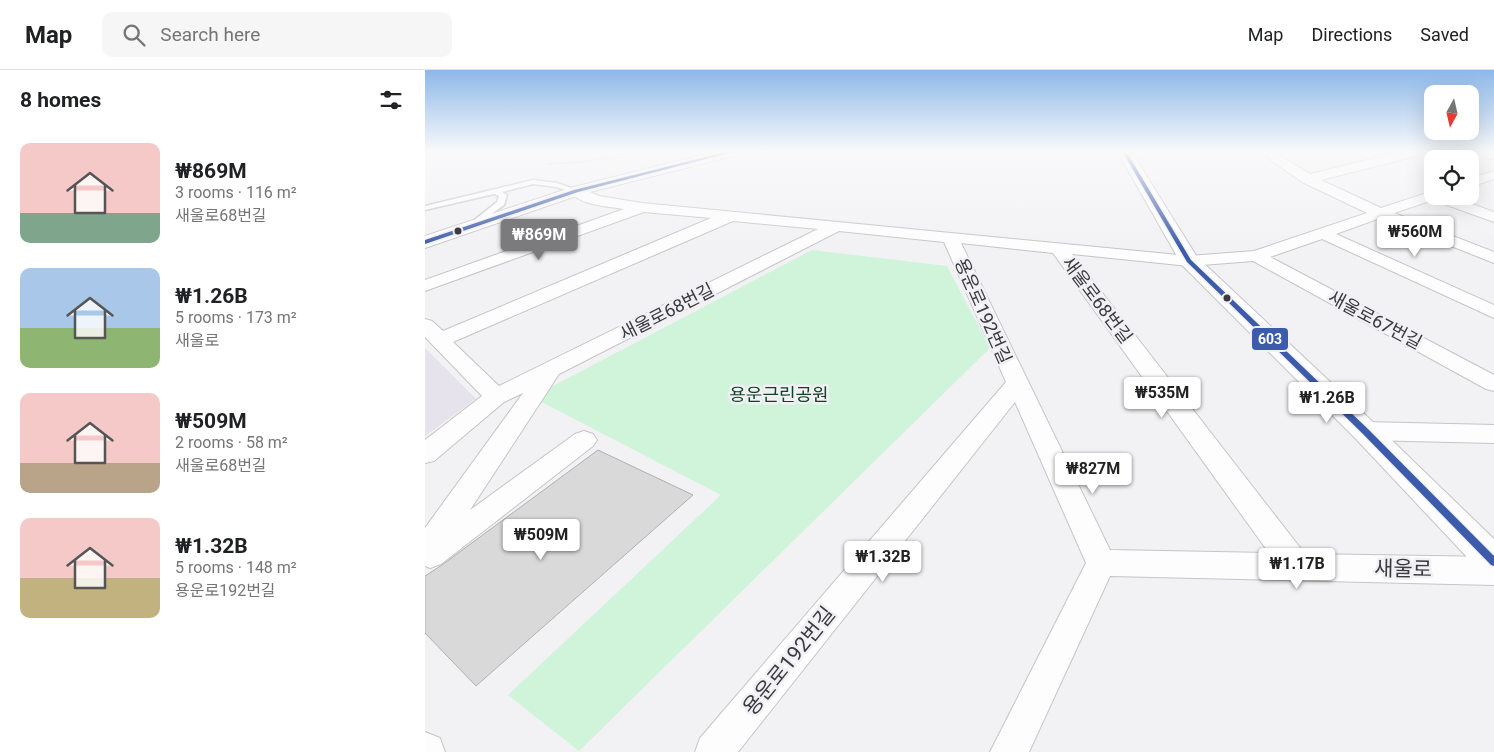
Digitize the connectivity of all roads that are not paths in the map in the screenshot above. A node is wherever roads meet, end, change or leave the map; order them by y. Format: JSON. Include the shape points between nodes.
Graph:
{"nodes":[{"id":1,"x":530,"y":183,"type":"edge"},
{"id":2,"x":543,"y":183,"type":"edge"},
{"id":3,"x":609,"y":183,"type":"edge"},
{"id":4,"x":1143,"y":183,"type":"edge"},
{"id":5,"x":1315,"y":183,"type":"edge"},
{"id":6,"x":576,"y":191,"type":"junction"},
{"id":7,"x":496,"y":192,"type":"junction"},
{"id":8,"x":1424,"y":198,"type":"edge"},
{"id":9,"x":1461,"y":205,"type":"edge"},
{"id":10,"x":642,"y":207,"type":"junction"},
{"id":11,"x":425,"y":208,"type":"edge"},
{"id":12,"x":1379,"y":213,"type":"junction"},
{"id":13,"x":732,"y":216,"type":"junction"},
{"id":14,"x":1494,"y":217,"type":"edge"},
{"id":15,"x":475,"y":224,"type":"junction"},
{"id":16,"x":837,"y":226,"type":"junction"},
{"id":17,"x":1321,"y":233,"type":"junction"},
{"id":18,"x":950,"y":237,"type":"junction"},
{"id":19,"x":425,"y":242,"type":"edge"},
{"id":20,"x":1058,"y":248,"type":"junction"},
{"id":21,"x":1256,"y":256,"type":"junction"},
{"id":22,"x":1494,"y":258,"type":"edge"},
{"id":23,"x":1189,"y":261,"type":"junction"},
{"id":24,"x":425,"y":286,"type":"edge"},
{"id":25,"x":1494,"y":312,"type":"edge"},
{"id":26,"x":433,"y":333,"type":"edge"},
{"id":27,"x":550,"y":372,"type":"junction"},
{"id":28,"x":1017,"y":384,"type":"junction"},
{"id":29,"x":1494,"y":384,"type":"edge"},
{"id":30,"x":496,"y":397,"type":"junction"},
{"id":31,"x":1365,"y":431,"type":"junction"},
{"id":32,"x":1494,"y":434,"type":"edge"},
{"id":33,"x":584,"y":440,"type":"dead end"},
{"id":34,"x":425,"y":454,"type":"edge"},
{"id":35,"x":425,"y":552,"type":"edge"},
{"id":36,"x":425,"y":559,"type":"edge"},
{"id":37,"x":1494,"y":562,"type":"edge"},
{"id":38,"x":1101,"y":563,"type":"junction"},
{"id":39,"x":1297,"y":567,"type":"junction"},
{"id":40,"x":1494,"y":571,"type":"edge"},
{"id":41,"x":714,"y":752,"type":"edge"},
{"id":42,"x":1009,"y":752,"type":"edge"}],
"edges":[{"from":1,"to":7,"type":"lane"},
{"from":2,"to":6,"type":"lane"},
{"from":3,"to":6,"type":"main road"},
{"from":4,"to":23,"type":"main road"},
{"from":5,"to":12,"type":"street"},
{"from":6,"to":10,"type":"street","name":"새울로68번길","via":[[595,200]]},
{"from":6,"to":15,"type":"main road"},
{"from":7,"to":11,"type":"lane"},
{"from":7,"to":15,"type":"lane","via":[[503,195],[501,203]]},
{"from":8,"to":12,"type":"street"},
{"from":9,"to":14,"type":"street"},
{"from":10,"to":13,"type":"street","name":"새울로68번길"},
{"from":10,"to":24,"type":"street","name":"새울로68번길"},
{"from":12,"to":17,"type":"street"},
{"from":12,"to":22,"type":"street"},
{"from":13,"to":16,"type":"street","name":"새울로68번길"},
{"from":13,"to":26,"type":"street","name":"새울로68번길"},
{"from":15,"to":19,"type":"main road"},
{"from":16,"to":18,"type":"street","name":"새울로68번길"},
{"from":16,"to":27,"type":"street","name":"새울로68번길"},
{"from":17,"to":21,"type":"street"},
{"from":17,"to":25,"type":"street"},
{"from":18,"to":20,"type":"street","name":"새울로68번길"},
{"from":18,"to":28,"type":"street","name":"용운로192번길"},
{"from":20,"to":23,"type":"street","name":"새울로68번길"},
{"from":20,"to":39,"type":"street","name":"새울로68번길"},
{"from":21,"to":23,"type":"street"},
{"from":21,"to":29,"type":"street","name":"새울로67번길"},
{"from":23,"to":31,"type":"main road"},
{"from":26,"to":30,"type":"street","name":"새울로68번길"},
{"from":27,"to":30,"type":"street","name":"새울로68번길"},
{"from":27,"to":35,"type":"street"},
{"from":28,"to":38,"type":"street","name":"용운로192번길"},
{"from":28,"to":41,"type":"street","name":"용운로192번길"},
{"from":30,"to":34,"type":"street","name":"새울로68번길"},
{"from":31,"to":32,"type":"street"},
{"from":31,"to":37,"type":"main road"},
{"from":33,"to":36,"type":"street"},
{"from":38,"to":39,"type":"street","name":"새울로"},
{"from":38,"to":42,"type":"street"},
{"from":39,"to":40,"type":"street","name":"새울로"}]}
